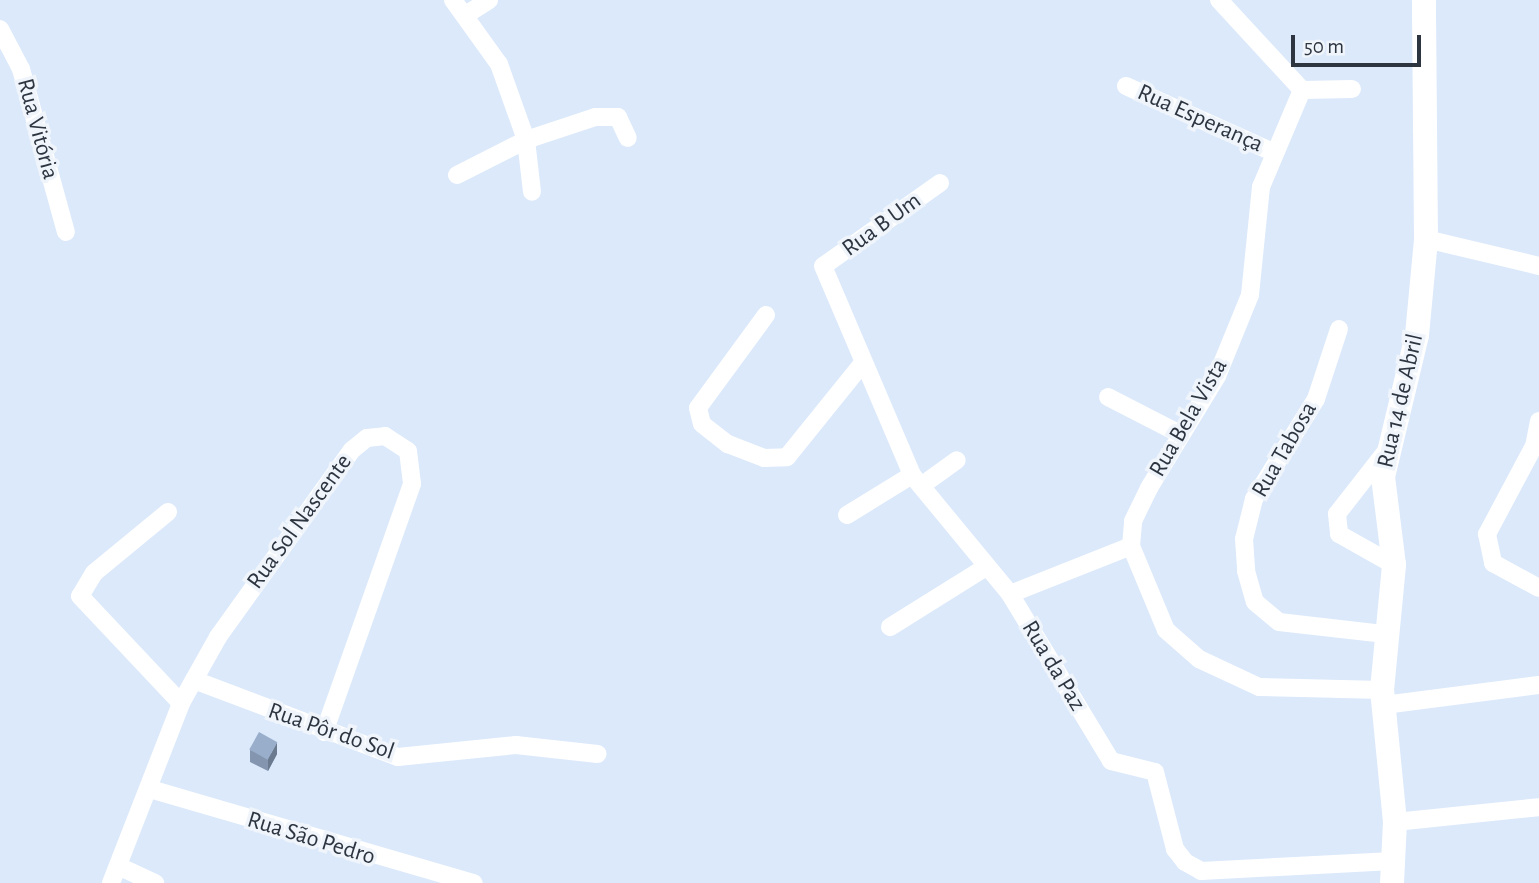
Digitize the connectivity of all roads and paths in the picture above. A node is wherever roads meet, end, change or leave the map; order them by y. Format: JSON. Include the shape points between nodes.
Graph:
{"nodes":[{"id":1,"x":453,"y":0,"type":"edge"},
{"id":2,"x":489,"y":0,"type":"edge"},
{"id":3,"x":1219,"y":0,"type":"edge"},
{"id":4,"x":1424,"y":0,"type":"edge"},
{"id":5,"x":467,"y":14,"type":"junction"},
{"id":6,"x":0,"y":29,"type":"edge"},
{"id":7,"x":1126,"y":86,"type":"dead end"},
{"id":8,"x":1352,"y":89,"type":"dead end"},
{"id":9,"x":1302,"y":90,"type":"junction"},
{"id":10,"x":628,"y":138,"type":"dead end"},
{"id":11,"x":526,"y":139,"type":"junction"},
{"id":12,"x":1273,"y":152,"type":"junction"},
{"id":13,"x":457,"y":175,"type":"dead end"},
{"id":14,"x":940,"y":183,"type":"dead end"},
{"id":15,"x":532,"y":192,"type":"dead end"},
{"id":16,"x":66,"y":232,"type":"dead end"},
{"id":17,"x":1426,"y":239,"type":"junction"},
{"id":18,"x":1539,"y":265,"type":"edge"},
{"id":19,"x":823,"y":266,"type":"joint"},
{"id":20,"x":766,"y":315,"type":"dead end"},
{"id":21,"x":1339,"y":329,"type":"dead end"},
{"id":22,"x":862,"y":364,"type":"junction"},
{"id":23,"x":1108,"y":397,"type":"dead end"},
{"id":24,"x":1539,"y":421,"type":"edge"},
{"id":25,"x":1180,"y":434,"type":"junction"},
{"id":26,"x":1536,"y":447,"type":"edge"},
{"id":27,"x":1387,"y":450,"type":"junction"},
{"id":28,"x":957,"y":460,"type":"dead end"},
{"id":29,"x":916,"y":481,"type":"junction"},
{"id":30,"x":168,"y":512,"type":"dead end"},
{"id":31,"x":847,"y":515,"type":"dead end"},
{"id":32,"x":1131,"y":546,"type":"junction"},
{"id":33,"x":1394,"y":565,"type":"junction"},
{"id":34,"x":986,"y":567,"type":"junction"},
{"id":35,"x":1539,"y":588,"type":"edge"},
{"id":36,"x":1010,"y":594,"type":"junction"},
{"id":37,"x":890,"y":627,"type":"dead end"},
{"id":38,"x":1385,"y":634,"type":"junction"},
{"id":39,"x":194,"y":680,"type":"junction"},
{"id":40,"x":1539,"y":685,"type":"edge"},
{"id":41,"x":1383,"y":698,"type":"junction"},
{"id":42,"x":181,"y":703,"type":"junction"},
{"id":43,"x":324,"y":732,"type":"junction"},
{"id":44,"x":598,"y":754,"type":"dead end"},
{"id":45,"x":150,"y":789,"type":"junction"},
{"id":46,"x":1539,"y":807,"type":"edge"},
{"id":47,"x":1395,"y":822,"type":"junction"},
{"id":48,"x":118,"y":866,"type":"junction"},
{"id":49,"x":1393,"y":872,"type":"edge"},
{"id":50,"x":111,"y":883,"type":"edge"},
{"id":51,"x":155,"y":883,"type":"edge"},
{"id":52,"x":474,"y":883,"type":"edge"}],
"edges":[{"from":1,"to":5,"type":"street"},
{"from":2,"to":5,"type":"street"},
{"from":3,"to":9,"type":"street"},
{"from":4,"to":17,"type":"street","name":"Rua 14 de Abril"},
{"from":5,"to":11,"type":"street","via":[[499,64]]},
{"from":6,"to":16,"type":"street","name":"Rua Vitória","via":[[21,69]]},
{"from":7,"to":12,"type":"street","name":"Rua Esperança"},
{"from":8,"to":9,"type":"street"},
{"from":9,"to":12,"type":"street","name":"Rua Bela Vista"},
{"from":10,"to":11,"type":"street","via":[[622,120],[606,115]]},
{"from":11,"to":13,"type":"street"},
{"from":11,"to":15,"type":"street"},
{"from":12,"to":25,"type":"street","name":"Rua Bela Vista","via":[[1261,187],[1250,295],[1217,376]]},
{"from":14,"to":19,"type":"street","name":"Rua B Um"},
{"from":17,"to":18,"type":"street"},
{"from":17,"to":27,"type":"street","name":"Rua 14 de Abril","via":[[1418,335]]},
{"from":19,"to":22,"type":"street","name":"Rua da Paz"},
{"from":20,"to":22,"type":"street","via":[[711,384],[698,408],[702,424],[750,454],[778,458],[794,452]]},
{"from":21,"to":38,"type":"street","name":"Rua Tabosa","via":[[1316,399],[1254,499],[1244,539],[1247,571],[1255,603],[1279,622]]},
{"from":22,"to":29,"type":"street","name":"Rua da Paz"},
{"from":23,"to":25,"type":"street"},
{"from":24,"to":26,"type":"street"},
{"from":25,"to":32,"type":"street","name":"Rua Bela Vista","via":[[1133,521]]},
{"from":26,"to":35,"type":"street","via":[[1487,534],[1493,563]]},
{"from":27,"to":33,"type":"street","name":"Rua 14 de Abril","via":[[1385,527]]},
{"from":27,"to":33,"type":"street","via":[[1337,514],[1339,534]]},
{"from":28,"to":29,"type":"street"},
{"from":29,"to":31,"type":"street"},
{"from":29,"to":34,"type":"street","name":"Rua da Paz"},
{"from":30,"to":42,"type":"street","via":[[94,573],[80,596]]},
{"from":32,"to":36,"type":"street"},
{"from":32,"to":41,"type":"street","via":[[1166,630],[1199,659],[1259,687]]},
{"from":33,"to":38,"type":"street","name":"Rua 14 de Abril"},
{"from":34,"to":36,"type":"street","name":"Rua da Paz"},
{"from":34,"to":37,"type":"street"},
{"from":36,"to":49,"type":"street","name":"Rua da Paz","via":[[1111,761],[1155,772],[1175,849],[1185,862],[1200,871]]},
{"from":38,"to":41,"type":"street","name":"Rua 14 de Abril"},
{"from":39,"to":42,"type":"street","name":"Rua Sol Nascente"},
{"from":39,"to":43,"type":"street","name":"Rua Pôr do Sol"},
{"from":39,"to":43,"type":"street","name":"Rua Sol Nascente","via":[[352,450],[374,435],[395,439],[414,462],[412,484]]},
{"from":40,"to":41,"type":"street"},
{"from":41,"to":47,"type":"street","name":"Rua 14 de Abril"},
{"from":42,"to":45,"type":"street","name":"Rua Sol Nascente"},
{"from":43,"to":44,"type":"street","name":"Rua Pôr do Sol","via":[[398,757],[516,745]]},
{"from":45,"to":48,"type":"street","name":"Rua Sol Nascente"},
{"from":45,"to":52,"type":"street","name":"Rua São Pedro"},
{"from":46,"to":47,"type":"street"},
{"from":47,"to":49,"type":"street","name":"Rua 14 de Abril"},
{"from":48,"to":50,"type":"street","name":"Rua Sol Nascente"},
{"from":48,"to":51,"type":"street"}]}
